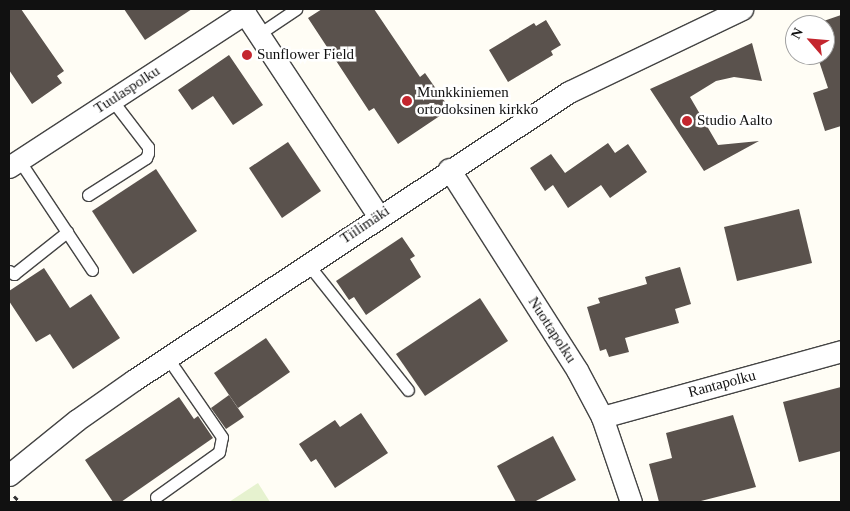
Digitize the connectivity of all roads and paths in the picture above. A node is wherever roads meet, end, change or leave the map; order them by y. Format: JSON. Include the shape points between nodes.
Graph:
{"nodes":[{"id":1,"x":296,"y":9,"type":"edge"},
{"id":2,"x":742,"y":9,"type":"edge"},
{"id":3,"x":244,"y":11,"type":"edge"},
{"id":4,"x":259,"y":34,"type":"junction"},
{"id":5,"x":112,"y":100,"type":"junction"},
{"id":6,"x":14,"y":164,"type":"edge"},
{"id":7,"x":449,"y":169,"type":"junction"},
{"id":8,"x":88,"y":195,"type":"dead end"},
{"id":9,"x":378,"y":215,"type":"junction"},
{"id":10,"x":67,"y":232,"type":"junction"},
{"id":11,"x":307,"y":263,"type":"junction"},
{"id":12,"x":92,"y":270,"type":"dead end"},
{"id":13,"x":9,"y":271,"type":"edge"},
{"id":14,"x":841,"y":351,"type":"edge"},
{"id":15,"x":167,"y":358,"type":"junction"},
{"id":16,"x":408,"y":390,"type":"dead end"},
{"id":17,"x":602,"y":417,"type":"junction"},
{"id":18,"x":9,"y":475,"type":"edge"},
{"id":19,"x":156,"y":497,"type":"dead end"},
{"id":20,"x":631,"y":502,"type":"edge"}],
"edges":[{"from":1,"to":4,"type":"lane"},
{"from":2,"to":7,"type":"street","name":"Tiilimäki","via":[[569,92]]},
{"from":3,"to":4,"type":"street"},
{"from":3,"to":5,"type":"street","name":"Tuulaspolku"},
{"from":4,"to":9,"type":"street"},
{"from":5,"to":6,"type":"street","name":"Tuulaspolku"},
{"from":5,"to":8,"type":"lane","via":[[148,147],[148,153],[146,158]]},
{"from":6,"to":10,"type":"lane"},
{"from":7,"to":9,"type":"street","name":"Tiilimäki"},
{"from":7,"to":17,"type":"street","name":"Nuottapolku","via":[[577,370]]},
{"from":9,"to":11,"type":"street","name":"Tiilimäki"},
{"from":10,"to":12,"type":"lane"},
{"from":10,"to":13,"type":"lane","via":[[14,274]]},
{"from":11,"to":15,"type":"street","name":"Tiilimäki"},
{"from":11,"to":16,"type":"lane"},
{"from":14,"to":17,"type":"street","name":"Rantapolku"},
{"from":15,"to":18,"type":"street","name":"Tiilimäki","via":[[76,420]]},
{"from":15,"to":19,"type":"lane","via":[[222,437],[219,452]]},
{"from":17,"to":20,"type":"street","name":"Nuottapolku"}]}
